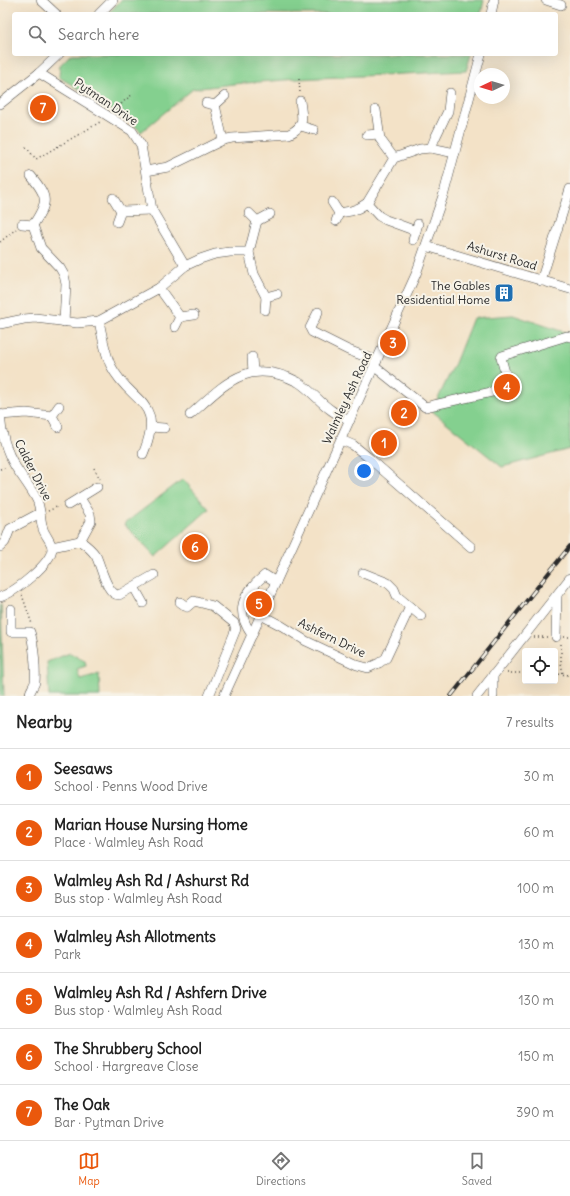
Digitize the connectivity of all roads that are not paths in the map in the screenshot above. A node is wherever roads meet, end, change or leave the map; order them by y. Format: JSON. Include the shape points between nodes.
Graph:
{"nodes":[{"id":1,"x":41,"y":0,"type":"edge"},
{"id":2,"x":113,"y":0,"type":"edge"},
{"id":3,"x":494,"y":0,"type":"edge"},
{"id":4,"x":546,"y":0,"type":"edge"},
{"id":5,"x":562,"y":5,"type":"dead end"},
{"id":6,"x":54,"y":12,"type":"edge"},
{"id":7,"x":101,"y":12,"type":"edge"},
{"id":8,"x":491,"y":12,"type":"edge"},
{"id":9,"x":57,"y":56,"type":"edge"},
{"id":10,"x":480,"y":56,"type":"edge"},
{"id":11,"x":39,"y":73,"type":"junction"},
{"id":12,"x":450,"y":93,"type":"dead end"},
{"id":13,"x":225,"y":96,"type":"dead end"},
{"id":14,"x":300,"y":101,"type":"road end"},
{"id":15,"x":0,"y":103,"type":"edge"},
{"id":16,"x":206,"y":103,"type":"dead end"},
{"id":17,"x":215,"y":105,"type":"junction"},
{"id":18,"x":376,"y":110,"type":"dead end"},
{"id":19,"x":301,"y":126,"type":"junction"},
{"id":20,"x":314,"y":130,"type":"dead end"},
{"id":21,"x":378,"y":134,"type":"junction"},
{"id":22,"x":367,"y":135,"type":"dead end"},
{"id":23,"x":223,"y":140,"type":"junction"},
{"id":24,"x":431,"y":148,"type":"junction"},
{"id":25,"x":455,"y":153,"type":"junction"},
{"id":26,"x":394,"y":158,"type":"junction"},
{"id":27,"x":146,"y":171,"type":"junction"},
{"id":28,"x":31,"y":176,"type":"dead end"},
{"id":29,"x":570,"y":189,"type":"edge"},
{"id":30,"x":113,"y":198,"type":"dead end"},
{"id":31,"x":332,"y":202,"type":"dead end"},
{"id":32,"x":367,"y":202,"type":"junction"},
{"id":33,"x":152,"y":210,"type":"junction"},
{"id":34,"x":121,"y":211,"type":"junction"},
{"id":35,"x":249,"y":213,"type":"dead end"},
{"id":36,"x":270,"y":214,"type":"dead end"},
{"id":37,"x":256,"y":221,"type":"junction"},
{"id":38,"x":117,"y":222,"type":"dead end"},
{"id":39,"x":22,"y":224,"type":"road end"},
{"id":40,"x":33,"y":225,"type":"junction"},
{"id":41,"x":416,"y":232,"type":"dead end"},
{"id":42,"x":426,"y":246,"type":"junction"},
{"id":43,"x":249,"y":252,"type":"junction"},
{"id":44,"x":185,"y":266,"type":"junction"},
{"id":45,"x":541,"y":281,"type":"junction"},
{"id":46,"x":159,"y":288,"type":"junction"},
{"id":47,"x":570,"y":289,"type":"edge"},
{"id":48,"x":277,"y":294,"type":"dead end"},
{"id":49,"x":266,"y":297,"type":"junction"},
{"id":50,"x":265,"y":310,"type":"dead end"},
{"id":51,"x":318,"y":312,"type":"dead end"},
{"id":52,"x":194,"y":315,"type":"dead end"},
{"id":53,"x":180,"y":317,"type":"junction"},
{"id":54,"x":98,"y":321,"type":"junction"},
{"id":55,"x":64,"y":322,"type":"junction"},
{"id":56,"x":0,"y":324,"type":"edge"},
{"id":57,"x":175,"y":327,"type":"dead end"},
{"id":58,"x":570,"y":337,"type":"edge"},
{"id":59,"x":252,"y":357,"type":"dead end"},
{"id":60,"x":376,"y":364,"type":"junction"},
{"id":61,"x":253,"y":372,"type":"junction"},
{"id":62,"x":59,"y":406,"type":"dead end"},
{"id":63,"x":0,"y":414,"type":"edge"},
{"id":64,"x":190,"y":414,"type":"dead end"},
{"id":65,"x":52,"y":416,"type":"junction"},
{"id":66,"x":350,"y":420,"type":"junction"},
{"id":67,"x":151,"y":427,"type":"junction"},
{"id":68,"x":58,"y":428,"type":"dead end"},
{"id":69,"x":164,"y":428,"type":"dead end"},
{"id":70,"x":341,"y":440,"type":"junction"},
{"id":71,"x":143,"y":454,"type":"dead end"},
{"id":72,"x":97,"y":487,"type":"dead end"},
{"id":73,"x":80,"y":498,"type":"junction"},
{"id":74,"x":68,"y":505,"type":"dead end"},
{"id":75,"x":40,"y":513,"type":"junction"},
{"id":76,"x":80,"y":541,"type":"junction"},
{"id":77,"x":0,"y":546,"type":"edge"},
{"id":78,"x":52,"y":547,"type":"junction"},
{"id":79,"x":471,"y":547,"type":"dead end"},
{"id":80,"x":364,"y":573,"type":"dead end"},
{"id":81,"x":154,"y":575,"type":"dead end"},
{"id":82,"x":570,"y":578,"type":"edge"},
{"id":83,"x":276,"y":582,"type":"junction"},
{"id":84,"x":134,"y":587,"type":"junction"},
{"id":85,"x":557,"y":595,"type":"junction"},
{"id":86,"x":0,"y":597,"type":"edge"},
{"id":87,"x":180,"y":602,"type":"dead end"},
{"id":88,"x":144,"y":604,"type":"dead end"},
{"id":89,"x":410,"y":607,"type":"junction"},
{"id":90,"x":11,"y":609,"type":"dead end"},
{"id":91,"x":261,"y":615,"type":"junction"},
{"id":92,"x":421,"y":616,"type":"dead end"},
{"id":93,"x":252,"y":635,"type":"junction"},
{"id":94,"x":559,"y":637,"type":"road end"},
{"id":95,"x":494,"y":674,"type":"junction"},
{"id":96,"x":216,"y":679,"type":"junction"},
{"id":97,"x":229,"y":685,"type":"junction"},
{"id":98,"x":30,"y":696,"type":"edge"},
{"id":99,"x":209,"y":696,"type":"edge"},
{"id":100,"x":224,"y":696,"type":"edge"},
{"id":101,"x":477,"y":696,"type":"edge"},
{"id":102,"x":493,"y":696,"type":"edge"}],
"edges":[{"from":1,"to":6,"type":"street"},
{"from":2,"to":7,"type":"street"},
{"from":3,"to":8,"type":"street"},
{"from":4,"to":5,"type":"street"},
{"from":9,"to":11,"type":"street"},
{"from":10,"to":25,"type":"street","name":"Walmley Ash Road"},
{"from":11,"to":15,"type":"street"},
{"from":11,"to":27,"type":"street","name":"Pytman Drive","via":[[132,131],[141,145]]},
{"from":12,"to":24,"type":"street","via":[[448,111]]},
{"from":13,"to":17,"type":"street"},
{"from":14,"to":19,"type":"street"},
{"from":16,"to":17,"type":"street"},
{"from":17,"to":23,"type":"street"},
{"from":18,"to":21,"type":"street"},
{"from":19,"to":20,"type":"street"},
{"from":19,"to":23,"type":"street","via":[[289,134]]},
{"from":21,"to":22,"type":"street"},
{"from":21,"to":26,"type":"street"},
{"from":23,"to":27,"type":"street","via":[[168,167]]},
{"from":24,"to":25,"type":"street"},
{"from":24,"to":26,"type":"street","via":[[411,151]]},
{"from":25,"to":42,"type":"street","name":"Walmley Ash Road"},
{"from":26,"to":32,"type":"street"},
{"from":27,"to":33,"type":"street","name":"Pytman Drive"},
{"from":28,"to":40,"type":"street","via":[[39,186],[45,203]]},
{"from":29,"to":45,"type":"street"},
{"from":30,"to":34,"type":"street"},
{"from":31,"to":32,"type":"street","via":[[337,217]]},
{"from":32,"to":41,"type":"street","via":[[379,216]]},
{"from":33,"to":34,"type":"street"},
{"from":33,"to":44,"type":"street","name":"Pytman Drive"},
{"from":34,"to":38,"type":"street"},
{"from":35,"to":37,"type":"street"},
{"from":36,"to":37,"type":"street"},
{"from":37,"to":43,"type":"street"},
{"from":39,"to":40,"type":"street"},
{"from":40,"to":55,"type":"street","via":[[41,248],[64,275]]},
{"from":42,"to":45,"type":"street","name":"Ashurst Road"},
{"from":42,"to":60,"type":"street","name":"Walmley Ash Road","via":[[405,302]]},
{"from":43,"to":44,"type":"street","via":[[215,254]]},
{"from":43,"to":49,"type":"street","via":[[254,274]]},
{"from":44,"to":46,"type":"street"},
{"from":45,"to":47,"type":"street","name":"Ashurst Road"},
{"from":46,"to":53,"type":"street"},
{"from":46,"to":54,"type":"street"},
{"from":48,"to":49,"type":"street"},
{"from":49,"to":50,"type":"street"},
{"from":51,"to":60,"type":"street","via":[[310,328],[312,332]]},
{"from":52,"to":53,"type":"street"},
{"from":53,"to":57,"type":"street"},
{"from":54,"to":55,"type":"street"},
{"from":54,"to":67,"type":"street","via":[[111,365],[121,382],[144,404]]},
{"from":55,"to":56,"type":"street","via":[[35,318]]},
{"from":58,"to":60,"type":"street","via":[[502,356],[508,383],[505,389],[425,407]]},
{"from":59,"to":61,"type":"street"},
{"from":60,"to":66,"type":"street","name":"Walmley Ash Road"},
{"from":61,"to":64,"type":"street","via":[[237,376]]},
{"from":61,"to":66,"type":"street","via":[[262,371],[298,382],[331,410]]},
{"from":62,"to":65,"type":"street"},
{"from":63,"to":65,"type":"street"},
{"from":63,"to":75,"type":"street","name":"Calder Drive","via":[[3,436],[14,465],[36,498]]},
{"from":65,"to":68,"type":"street"},
{"from":66,"to":70,"type":"street","name":"Walmley Ash Road"},
{"from":67,"to":69,"type":"street"},
{"from":67,"to":71,"type":"street"},
{"from":70,"to":79,"type":"street","via":[[369,458]]},
{"from":70,"to":83,"type":"street","name":"Walmley Ash Road"},
{"from":72,"to":73,"type":"street"},
{"from":73,"to":74,"type":"street"},
{"from":73,"to":76,"type":"street","via":[[90,514],[91,521]]},
{"from":75,"to":77,"type":"street","name":"Calder Drive","via":[[10,529]]},
{"from":75,"to":78,"type":"street","name":"Calder Drive","via":[[43,528]]},
{"from":76,"to":78,"type":"street"},
{"from":76,"to":84,"type":"street","via":[[95,554],[106,583],[115,595]]},
{"from":78,"to":86,"type":"street","via":[[51,555],[46,562],[10,593]]},
{"from":80,"to":89,"type":"street","via":[[388,583],[397,596]]},
{"from":81,"to":84,"type":"street"},
{"from":82,"to":85,"type":"street"},
{"from":83,"to":91,"type":"street","name":"Walmley Ash Road"},
{"from":83,"to":93,"type":"street","via":[[265,575],[243,600],[242,613]]},
{"from":84,"to":88,"type":"street"},
{"from":85,"to":94,"type":"street"},
{"from":85,"to":95,"type":"street"},
{"from":87,"to":96,"type":"street","via":[[187,607],[194,601],[213,606],[234,623],[236,629]]},
{"from":89,"to":91,"type":"street","name":"Ashfern Drive","via":[[386,658],[368,668],[306,641]]},
{"from":89,"to":92,"type":"street"},
{"from":90,"to":98,"type":"street","via":[[11,632],[30,632],[33,641],[35,683],[30,689]]},
{"from":91,"to":93,"type":"street","name":"Walmley Ash Road"},
{"from":93,"to":97,"type":"street","name":"Walmley Ash Road"},
{"from":95,"to":101,"type":"street"},
{"from":95,"to":102,"type":"street"},
{"from":96,"to":97,"type":"street"},
{"from":96,"to":99,"type":"street"},
{"from":97,"to":100,"type":"street","name":"Walmley Ash Road"}]}
